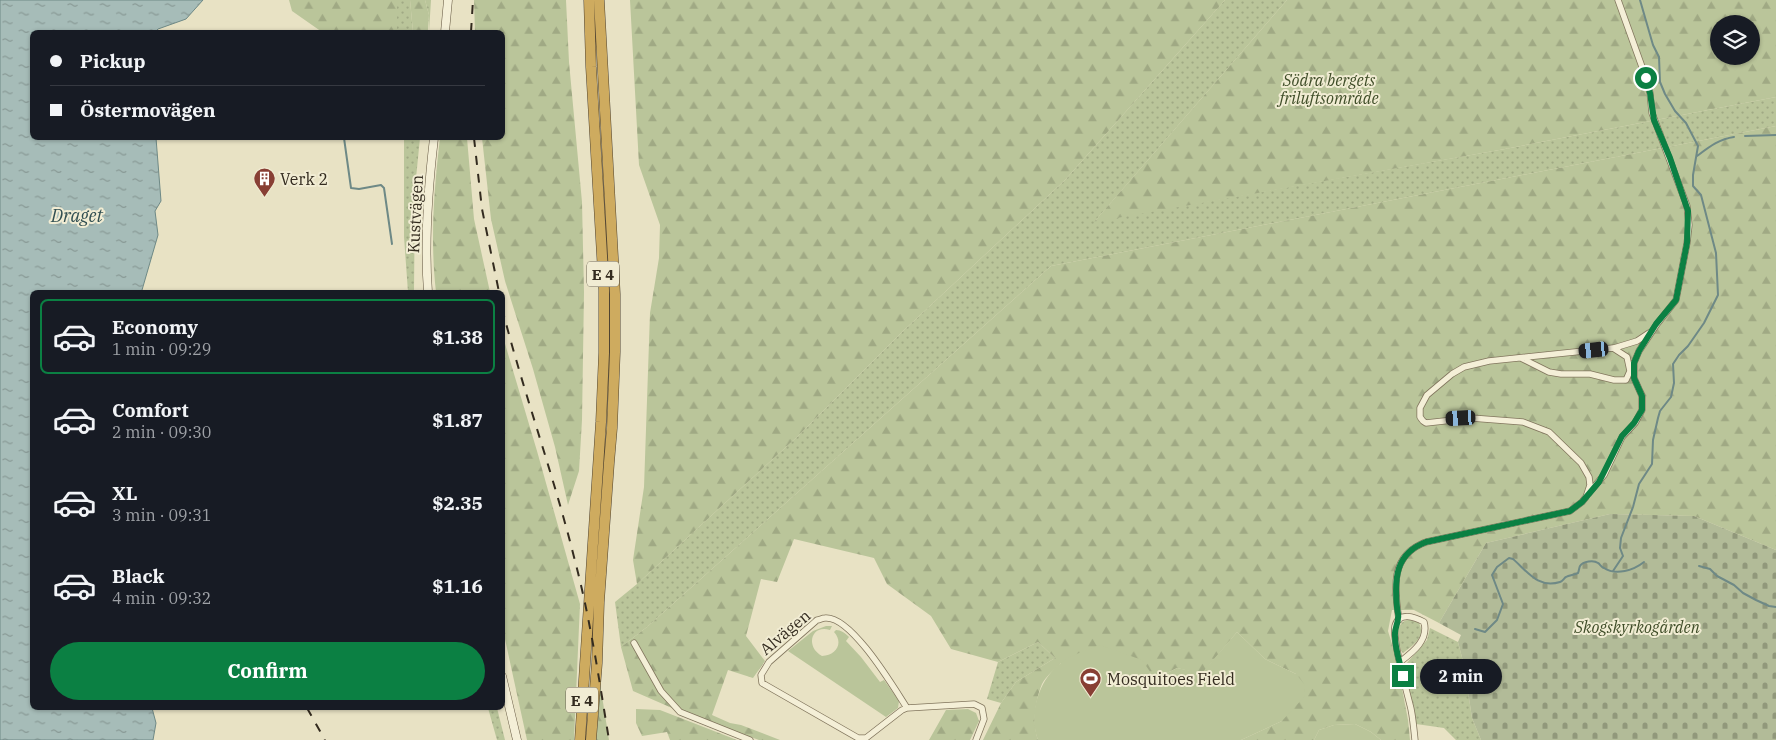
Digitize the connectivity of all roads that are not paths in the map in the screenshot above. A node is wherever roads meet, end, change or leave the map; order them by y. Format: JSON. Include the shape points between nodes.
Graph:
{"nodes":[{"id":1,"x":448,"y":0,"type":"edge"},
{"id":2,"x":589,"y":0,"type":"edge"},
{"id":3,"x":599,"y":0,"type":"edge"},
{"id":4,"x":1618,"y":0,"type":"edge"},
{"id":5,"x":445,"y":30,"type":"edge"},
{"id":6,"x":434,"y":140,"type":"edge"},
{"id":7,"x":428,"y":290,"type":"edge"},
{"id":8,"x":1652,"y":330,"type":"junction"},
{"id":9,"x":1613,"y":348,"type":"junction"},
{"id":10,"x":1521,"y":358,"type":"junction"},
{"id":11,"x":1586,"y":497,"type":"junction"},
{"id":12,"x":1399,"y":620,"type":"junction"},
{"id":13,"x":634,"y":643,"type":"dead end"},
{"id":14,"x":1400,"y":662,"type":"junction"},
{"id":15,"x":505,"y":689,"type":"edge"},
{"id":16,"x":908,"y":708,"type":"junction"},
{"id":17,"x":517,"y":740,"type":"edge"},
{"id":18,"x":580,"y":740,"type":"edge"},
{"id":19,"x":591,"y":740,"type":"edge"},
{"id":20,"x":750,"y":740,"type":"edge"},
{"id":21,"x":976,"y":740,"type":"edge"},
{"id":22,"x":1415,"y":740,"type":"edge"}],
"edges":[{"from":1,"to":5,"type":"main road"},
{"from":2,"to":18,"type":"highway","number":"E 4","via":[[604,290],[604,353]]},
{"from":3,"to":19,"type":"highway","number":"E 4","via":[[615,294],[615,352]]},
{"from":4,"to":8,"type":"street","via":[[1646,78],[1654,120],[1689,218],[1676,300]]},
{"from":6,"to":7,"type":"main road","name":"Kustvägen","via":[[428,199]]},
{"from":8,"to":9,"type":"street","via":[[1637,341]]},
{"from":8,"to":11,"type":"street","via":[[1636,356],[1633,370],[1642,396],[1642,410],[1622,436],[1599,482]]},
{"from":9,"to":10,"type":"street"},
{"from":9,"to":10,"type":"street","via":[[1627,357],[1630,371],[1626,380],[1555,373]]},
{"from":10,"to":11,"type":"street","via":[[1474,363],[1452,374],[1427,396],[1420,408],[1420,417],[1426,423],[1471,418],[1523,422],[1549,432],[1586,472],[1590,485]]},
{"from":11,"to":12,"type":"street","via":[[1570,511],[1414,547],[1397,572],[1395,587]]},
{"from":12,"to":14,"type":"street","via":[[1394,635]]},
{"from":12,"to":14,"type":"street","via":[[1414,616],[1424,622],[1426,628],[1418,647]]},
{"from":13,"to":20,"type":"street","via":[[661,691],[680,712]]},
{"from":14,"to":22,"type":"street"},
{"from":15,"to":17,"type":"main road"},
{"from":16,"to":16,"type":"street","name":"Alvägen","via":[[861,641],[832,619],[817,620],[769,662],[761,675],[762,683],[858,738],[866,738]]},
{"from":16,"to":21,"type":"street","name":"Alvägen","via":[[959,704],[979,706],[984,718]]}]}
